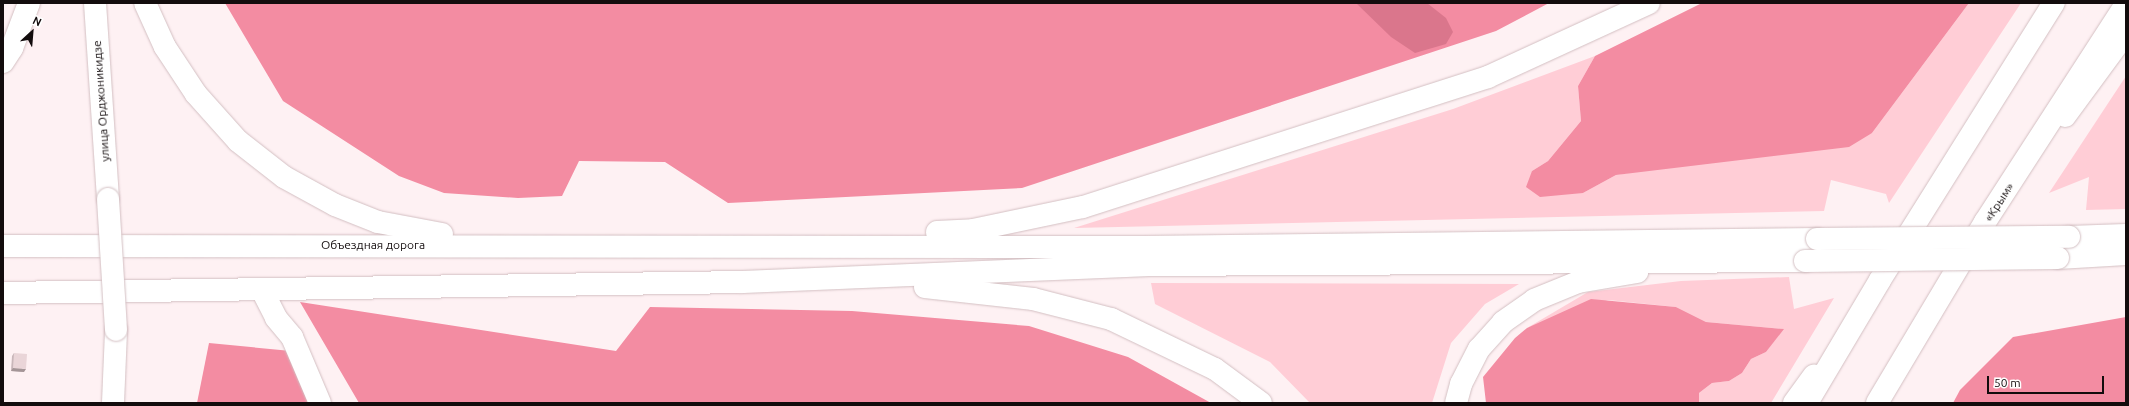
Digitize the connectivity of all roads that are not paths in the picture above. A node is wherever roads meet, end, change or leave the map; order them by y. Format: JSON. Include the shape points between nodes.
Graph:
{"nodes":[{"id":1,"x":29,"y":3,"type":"edge"},
{"id":2,"x":95,"y":3,"type":"edge"},
{"id":3,"x":145,"y":3,"type":"edge"},
{"id":4,"x":1648,"y":3,"type":"edge"},
{"id":5,"x":2054,"y":3,"type":"edge"},
{"id":6,"x":2126,"y":4,"type":"edge"},
{"id":7,"x":2126,"y":33,"type":"edge"},
{"id":8,"x":3,"y":62,"type":"edge"},
{"id":9,"x":1985,"y":222,"type":"junction"},
{"id":10,"x":2126,"y":235,"type":"edge"},
{"id":11,"x":743,"y":244,"type":"junction"},
{"id":12,"x":583,"y":245,"type":"junction"},
{"id":13,"x":3,"y":246,"type":"edge"},
{"id":14,"x":2126,"y":254,"type":"edge"},
{"id":15,"x":1702,"y":261,"type":"junction"},
{"id":16,"x":1880,"y":280,"type":"junction"},
{"id":17,"x":742,"y":282,"type":"junction"},
{"id":18,"x":262,"y":290,"type":"junction"},
{"id":19,"x":3,"y":293,"type":"edge"},
{"id":20,"x":113,"y":403,"type":"edge"},
{"id":21,"x":320,"y":403,"type":"edge"},
{"id":22,"x":1261,"y":403,"type":"edge"},
{"id":23,"x":1456,"y":403,"type":"edge"},
{"id":24,"x":1794,"y":403,"type":"edge"},
{"id":25,"x":1807,"y":403,"type":"edge"},
{"id":26,"x":1877,"y":403,"type":"edge"}],
"edges":[{"from":1,"to":8,"type":"main road","via":[[12,48]]},
{"from":2,"to":20,"type":"main road","name":"улица Орджоникидзе","bridge":true,"via":[[116,330]]},
{"from":3,"to":12,"type":"main road","via":[[165,47],[196,94],[238,141],[284,177],[335,205],[378,222],[427,233]]},
{"from":4,"to":11,"type":"main road","via":[[1488,77],[1083,207],[973,230]]},
{"from":5,"to":16,"type":"main road"},
{"from":6,"to":9,"type":"main road","name":"«Крым»"},
{"from":7,"to":9,"type":"main road"},
{"from":9,"to":26,"type":"main road","name":"«Крым»"},
{"from":10,"to":11,"type":"main road","bridge":true,"via":[[2069,238],[1145,247]]},
{"from":11,"to":12,"type":"main road","name":"Объездная дорога"},
{"from":12,"to":13,"type":"main road","name":"Объездная дорога"},
{"from":14,"to":15,"type":"main road","bridge":true,"via":[[2058,258]]},
{"from":15,"to":17,"type":"main road","via":[[1145,265]]},
{"from":15,"to":23,"type":"main road","via":[[1578,282],[1534,300],[1503,322],[1479,349],[1461,384]]},
{"from":16,"to":24,"type":"main road"},
{"from":16,"to":25,"type":"main road"},
{"from":17,"to":18,"type":"main road"},
{"from":17,"to":22,"type":"main road","via":[[954,288],[1033,299],[1111,319],[1167,343],[1215,369]]},
{"from":18,"to":19,"type":"main road"},
{"from":18,"to":21,"type":"main road","via":[[276,318],[292,338]]}]}
